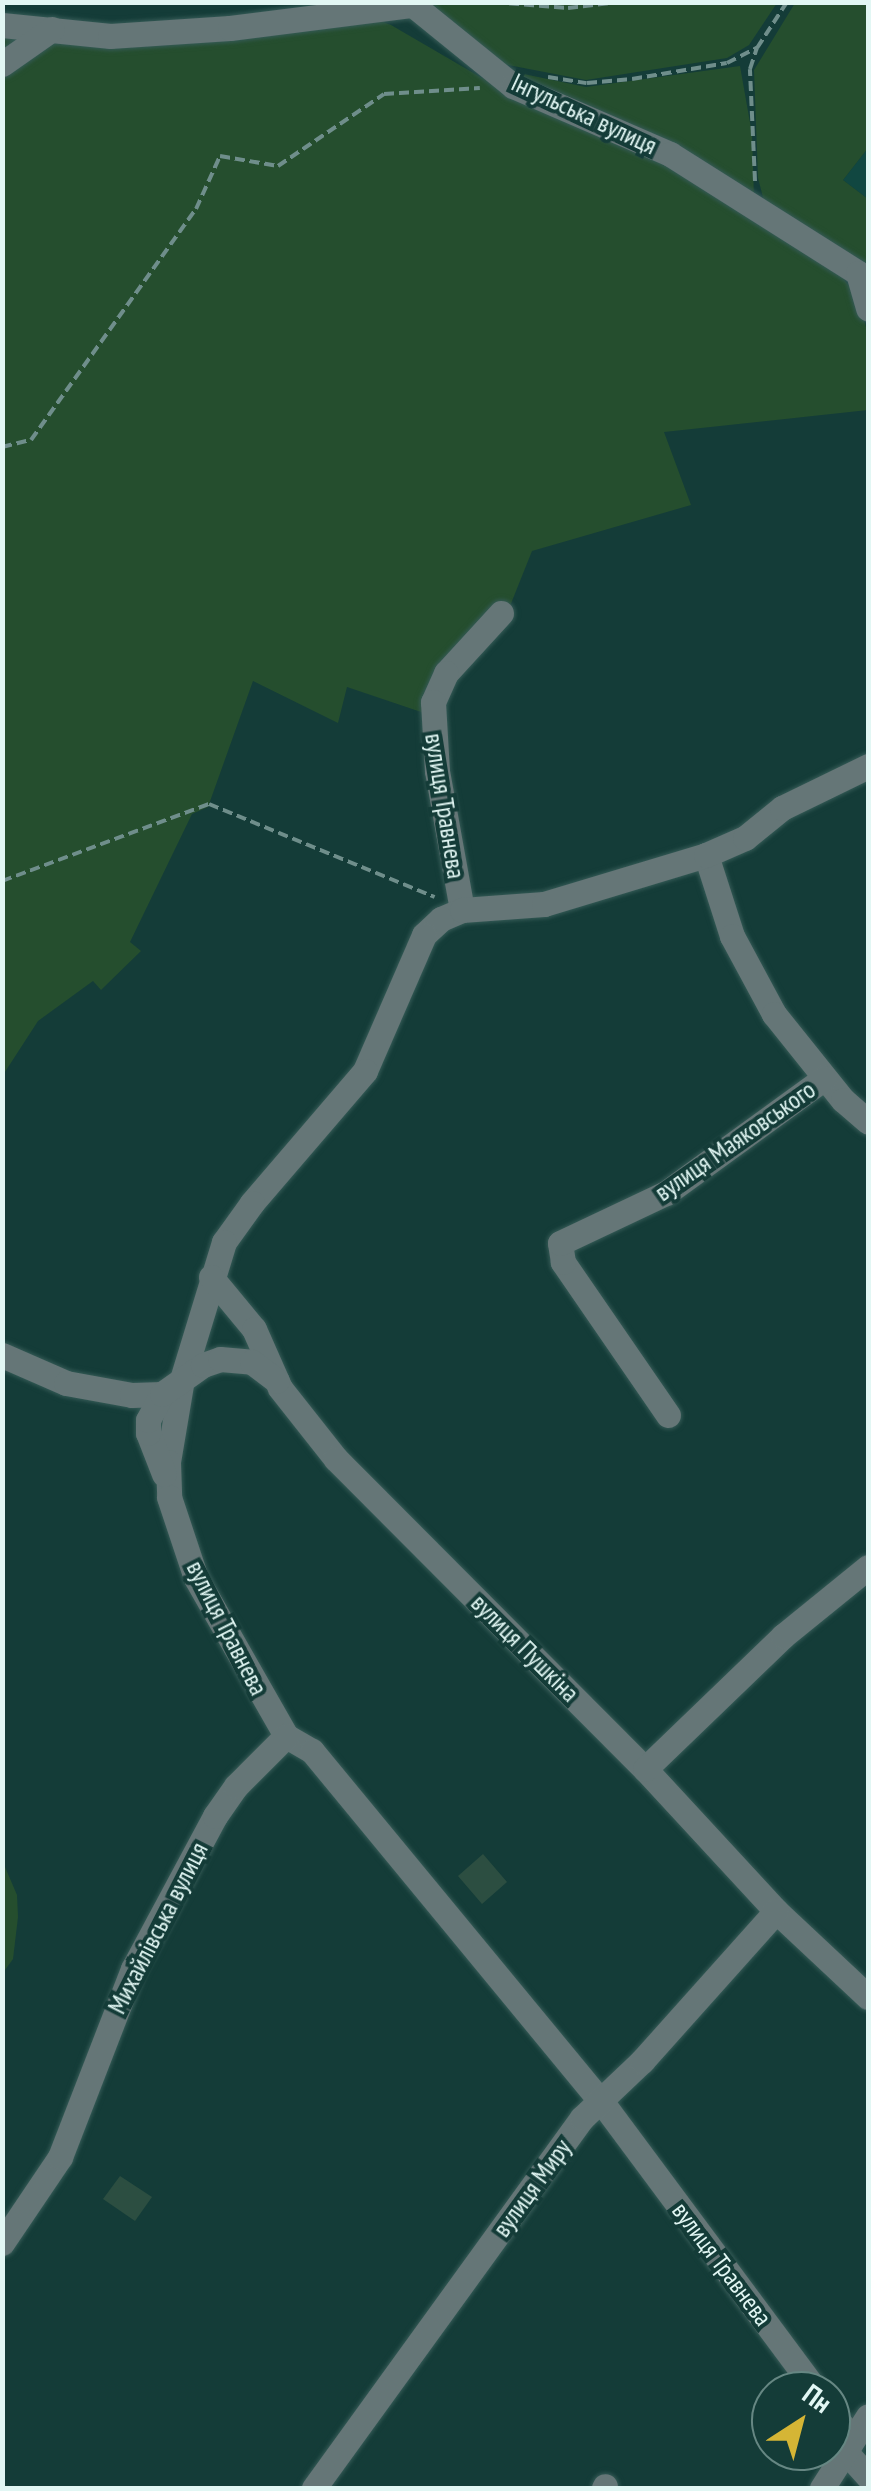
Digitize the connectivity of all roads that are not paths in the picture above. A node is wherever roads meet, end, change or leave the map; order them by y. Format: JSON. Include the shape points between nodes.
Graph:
{"nodes":[{"id":1,"x":2,"y":25,"type":"edge"},
{"id":2,"x":52,"y":29,"type":"junction"},
{"id":3,"x":2,"y":64,"type":"edge"},
{"id":4,"x":868,"y":309,"type":"edge"},
{"id":5,"x":501,"y":613,"type":"dead end"},
{"id":6,"x":868,"y":766,"type":"edge"},
{"id":7,"x":706,"y":854,"type":"junction"},
{"id":8,"x":462,"y":910,"type":"junction"},
{"id":9,"x":824,"y":1078,"type":"junction"},
{"id":10,"x":868,"y":1122,"type":"edge"},
{"id":11,"x":211,"y":1277,"type":"junction"},
{"id":12,"x":2,"y":1355,"type":"edge"},
{"id":13,"x":276,"y":1381,"type":"junction"},
{"id":14,"x":172,"y":1386,"type":"junction"},
{"id":15,"x":668,"y":1415,"type":"dead end"},
{"id":16,"x":868,"y":1567,"type":"edge"},
{"id":17,"x":286,"y":1736,"type":"junction"},
{"id":18,"x":645,"y":1770,"type":"junction"},
{"id":19,"x":776,"y":1911,"type":"junction"},
{"id":20,"x":868,"y":1997,"type":"edge"},
{"id":21,"x":600,"y":2101,"type":"junction"},
{"id":22,"x":2,"y":2244,"type":"edge"},
{"id":23,"x":801,"y":2371,"type":"edge"},
{"id":24,"x":868,"y":2416,"type":"edge"},
{"id":25,"x":851,"y":2441,"type":"edge"},
{"id":26,"x":851,"y":2450,"type":"edge"},
{"id":27,"x":868,"y":2477,"type":"edge"},
{"id":28,"x":314,"y":2488,"type":"edge"}],
"edges":[{"from":1,"to":2,"type":"street","name":"Інгульська вулиця"},
{"from":2,"to":3,"type":"street"},
{"from":2,"to":4,"type":"street","name":"Інгульська вулиця","via":[[110,36],[230,28],[413,4],[522,80],[670,154],[858,273]]},
{"from":5,"to":8,"type":"street","name":"вулиця Травнева","via":[[446,673],[432,702]]},
{"from":6,"to":7,"type":"street"},
{"from":7,"to":8,"type":"street","via":[[544,904]]},
{"from":7,"to":9,"type":"street","name":"вулиця Маяковського","via":[[751,974]]},
{"from":8,"to":11,"type":"street","name":"вулиця Травнева","via":[[424,936],[365,1071],[252,1202],[224,1242]]},
{"from":9,"to":10,"type":"street","name":"вулиця Маяковського"},
{"from":9,"to":15,"type":"street","name":"вулиця Маяковського","via":[[666,1193],[560,1244],[563,1262]]},
{"from":11,"to":13,"type":"street","name":"вулиця Пушкіна","via":[[254,1329]]},
{"from":11,"to":14,"type":"street","name":"вулиця Травнева"},
{"from":12,"to":14,"type":"street","via":[[66,1383],[132,1395]]},
{"from":13,"to":14,"type":"street","via":[[237,1359],[203,1365]]},
{"from":13,"to":18,"type":"street","name":"вулиця Пушкіна","via":[[336,1459]]},
{"from":14,"to":17,"type":"street","name":"вулиця Травнева","via":[[148,1420],[148,1433],[196,1578]]},
{"from":16,"to":18,"type":"street","via":[[782,1636]]},
{"from":17,"to":21,"type":"street","name":"вулиця Травнева","via":[[312,1750]]},
{"from":17,"to":22,"type":"street","name":"Михайлівська вулиця","via":[[215,1816],[134,1969],[60,2157]]},
{"from":18,"to":19,"type":"street","name":"вулиця Пушкіна"},
{"from":19,"to":20,"type":"street","name":"вулиця Пушкіна"},
{"from":19,"to":21,"type":"street","name":"вулиця Миру"},
{"from":21,"to":23,"type":"street","name":"вулиця Травнева"},
{"from":21,"to":28,"type":"street","name":"вулиця Миру"},
{"from":24,"to":25,"type":"street"},
{"from":26,"to":27,"type":"street"}]}
